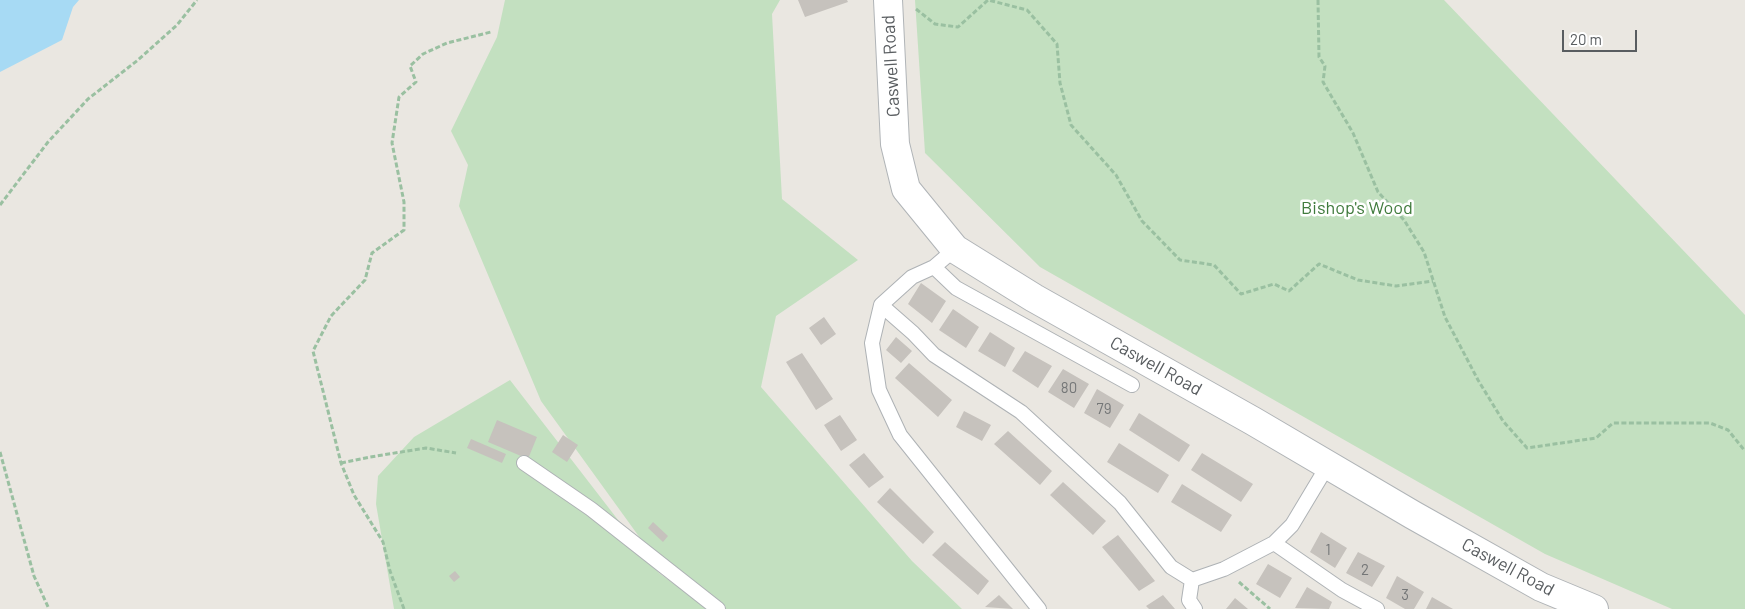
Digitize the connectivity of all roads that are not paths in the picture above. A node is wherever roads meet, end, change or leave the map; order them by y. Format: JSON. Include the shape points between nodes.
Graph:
{"nodes":[{"id":1,"x":888,"y":0,"type":"edge"},
{"id":2,"x":955,"y":249,"type":"junction"},
{"id":3,"x":934,"y":268,"type":"junction"},
{"id":4,"x":881,"y":305,"type":"junction"},
{"id":5,"x":1132,"y":385,"type":"dead end"},
{"id":6,"x":524,"y":463,"type":"dead end"},
{"id":7,"x":1328,"y":465,"type":"junction"},
{"id":8,"x":1274,"y":543,"type":"junction"},
{"id":9,"x":1192,"y":580,"type":"junction"},
{"id":10,"x":718,"y":609,"type":"edge"},
{"id":11,"x":1039,"y":609,"type":"edge"},
{"id":12,"x":1195,"y":609,"type":"edge"},
{"id":13,"x":1377,"y":609,"type":"edge"},
{"id":14,"x":1594,"y":609,"type":"edge"}],
"edges":[{"from":1,"to":2,"type":"main road","name":"Caswell Road","via":[[896,144],[906,189]]},
{"from":2,"to":3,"type":"lane"},
{"from":2,"to":7,"type":"main road","name":"Caswell Road","via":[[1034,298]]},
{"from":3,"to":4,"type":"lane","via":[[912,277]]},
{"from":3,"to":5,"type":"lane","via":[[956,288]]},
{"from":4,"to":9,"type":"lane","via":[[913,332],[934,356],[1021,412],[1120,503],[1171,567]]},
{"from":4,"to":11,"type":"lane","via":[[872,343],[878,390],[900,435]]},
{"from":6,"to":10,"type":"lane","via":[[591,509]]},
{"from":7,"to":8,"type":"lane","via":[[1292,525]]},
{"from":7,"to":14,"type":"main road","name":"Caswell Road","via":[[1541,587]]},
{"from":8,"to":9,"type":"lane","via":[[1224,569]]},
{"from":8,"to":13,"type":"lane","via":[[1342,590]]},
{"from":9,"to":12,"type":"lane","via":[[1189,600]]}]}
